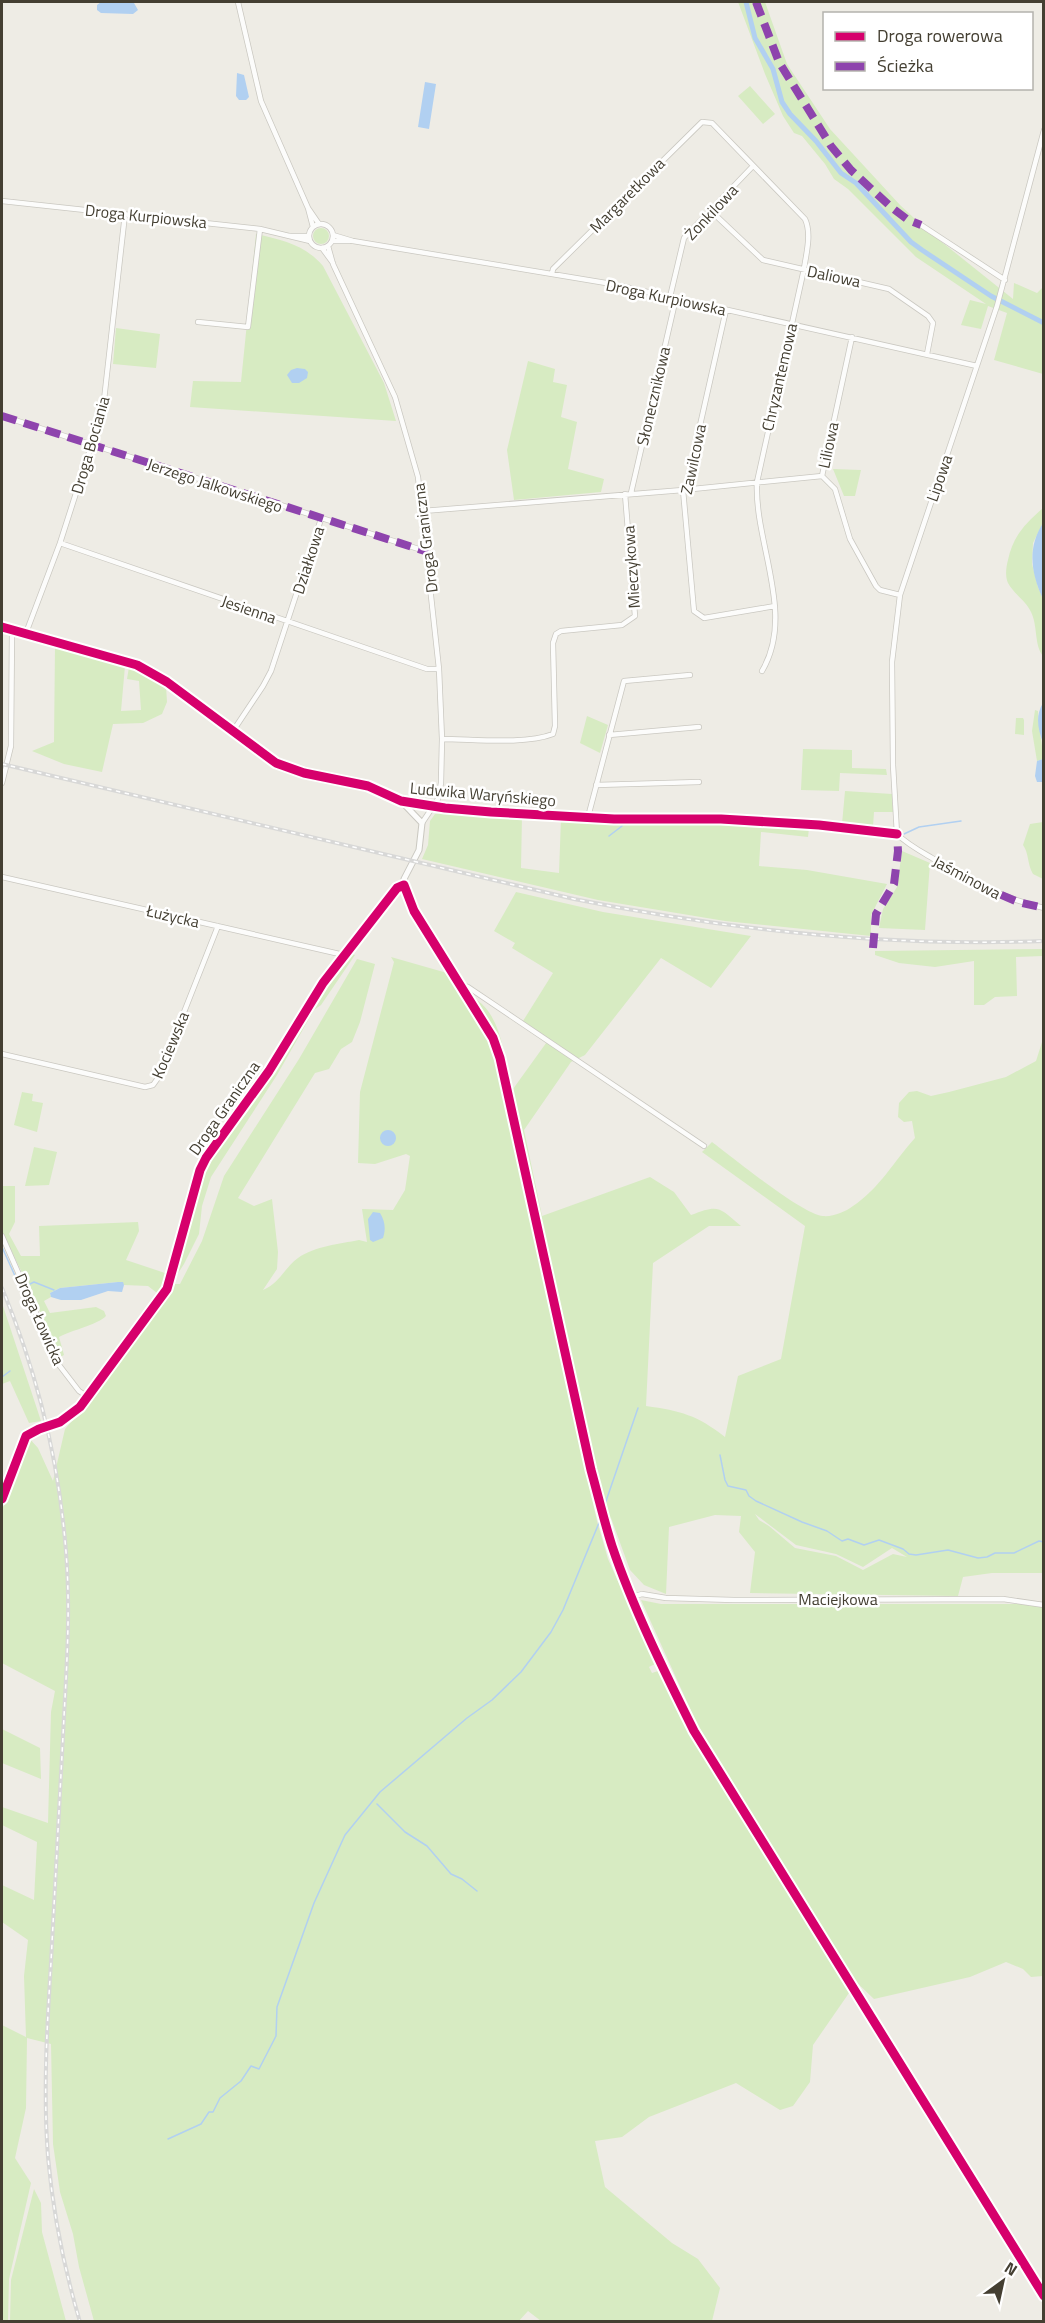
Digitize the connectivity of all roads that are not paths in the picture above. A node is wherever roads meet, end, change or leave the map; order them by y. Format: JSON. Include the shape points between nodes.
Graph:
{"nodes":[{"id":1,"x":238,"y":2,"type":"edge"},
{"id":2,"x":707,"y":121,"type":"joint"},
{"id":3,"x":1044,"y":130,"type":"edge"},
{"id":4,"x":753,"y":166,"type":"junction"},
{"id":5,"x":2,"y":201,"type":"edge"},
{"id":6,"x":308,"y":208,"type":"junction"},
{"id":7,"x":711,"y":211,"type":"junction"},
{"id":8,"x":125,"y":214,"type":"junction"},
{"id":9,"x":319,"y":224,"type":"junction"},
{"id":10,"x":921,"y":225,"type":"dead end"},
{"id":11,"x":313,"y":227,"type":"junction"},
{"id":12,"x":260,"y":229,"type":"junction"},
{"id":13,"x":309,"y":238,"type":"junction"},
{"id":14,"x":333,"y":238,"type":"junction"},
{"id":15,"x":328,"y":246,"type":"junction"},
{"id":16,"x":322,"y":248,"type":"junction"},
{"id":17,"x":333,"y":264,"type":"junction"},
{"id":18,"x":804,"y":269,"type":"junction"},
{"id":19,"x":552,"y":274,"type":"junction"},
{"id":20,"x":1005,"y":280,"type":"junction"},
{"id":21,"x":673,"y":298,"type":"junction"},
{"id":22,"x":726,"y":310,"type":"junction"},
{"id":23,"x":198,"y":322,"type":"dead end"},
{"id":24,"x":791,"y":323,"type":"junction"},
{"id":25,"x":852,"y":337,"type":"junction"},
{"id":26,"x":927,"y":354,"type":"junction"},
{"id":27,"x":977,"y":366,"type":"junction"},
{"id":28,"x":2,"y":416,"type":"edge"},
{"id":29,"x":91,"y":445,"type":"junction"},
{"id":30,"x":822,"y":476,"type":"junction"},
{"id":31,"x":757,"y":482,"type":"junction"},
{"id":32,"x":683,"y":490,"type":"junction"},
{"id":33,"x":628,"y":494,"type":"junction"},
{"id":34,"x":423,"y":511,"type":"junction"},
{"id":35,"x":321,"y":519,"type":"junction"},
{"id":36,"x":60,"y":543,"type":"junction"},
{"id":37,"x":428,"y":552,"type":"junction"},
{"id":38,"x":900,"y":595,"type":"junction"},
{"id":39,"x":775,"y":606,"type":"junction"},
{"id":40,"x":288,"y":622,"type":"junction"},
{"id":41,"x":2,"y":627,"type":"edge"},
{"id":42,"x":12,"y":630,"type":"junction"},
{"id":43,"x":26,"y":633,"type":"junction"},
{"id":44,"x":439,"y":669,"type":"junction"},
{"id":45,"x":762,"y":671,"type":"dead end"},
{"id":46,"x":690,"y":675,"type":"dead end"},
{"id":47,"x":699,"y":727,"type":"dead end"},
{"id":48,"x":233,"y":731,"type":"junction"},
{"id":49,"x":609,"y":735,"type":"junction"},
{"id":50,"x":442,"y":739,"type":"junction"},
{"id":51,"x":2,"y":783,"type":"edge"},
{"id":52,"x":699,"y":783,"type":"dead end"},
{"id":53,"x":596,"y":785,"type":"junction"},
{"id":54,"x":401,"y":801,"type":"junction"},
{"id":55,"x":434,"y":807,"type":"junction"},
{"id":56,"x":588,"y":817,"type":"junction"},
{"id":57,"x":422,"y":823,"type":"junction"},
{"id":58,"x":897,"y":834,"type":"junction"},
{"id":59,"x":2,"y":876,"type":"edge"},
{"id":60,"x":404,"y":885,"type":"junction"},
{"id":61,"x":1044,"y":908,"type":"edge"},
{"id":62,"x":218,"y":926,"type":"junction"},
{"id":63,"x":344,"y":955,"type":"junction"},
{"id":64,"x":460,"y":985,"type":"junction"},
{"id":65,"x":2,"y":1054,"type":"edge"},
{"id":66,"x":704,"y":1146,"type":"dead end"},
{"id":67,"x":2,"y":1236,"type":"edge"},
{"id":68,"x":88,"y":1397,"type":"junction"},
{"id":69,"x":2,"y":1499,"type":"edge"},
{"id":70,"x":632,"y":1597,"type":"junction"},
{"id":71,"x":1044,"y":1605,"type":"edge"},
{"id":72,"x":1044,"y":2296,"type":"edge"}],
"edges":[{"from":1,"to":6,"type":"street","via":[[261,101]]},
{"from":2,"to":4,"type":"street","name":"Chryzantemowa"},
{"from":2,"to":19,"type":"street","name":"Margaretkowa"},
{"from":3,"to":20,"type":"street","name":"Lipowa"},
{"from":4,"to":7,"type":"street","name":"Żonkilowa"},
{"from":4,"to":18,"type":"street","name":"Chryzantemowa","via":[[800,212],[808,226]]},
{"from":5,"to":8,"type":"street","name":"Droga Kurpiowska"},
{"from":6,"to":9,"type":"street"},
{"from":6,"to":11,"type":"street"},
{"from":7,"to":18,"type":"street","name":"Daliowa","via":[[763,260]]},
{"from":7,"to":21,"type":"street","name":"Żonkilowa","via":[[684,238]]},
{"from":8,"to":12,"type":"street","name":"Droga Kurpiowska"},
{"from":8,"to":29,"type":"street","name":"Droga Bociania","via":[[105,397]]},
{"from":9,"to":11,"type":"street"},
{"from":9,"to":14,"type":"street","via":[[330,228]]},
{"from":10,"to":20,"type":"street"},
{"from":11,"to":13,"type":"street"},
{"from":12,"to":13,"type":"street","name":"Droga Kurpiowska"},
{"from":12,"to":23,"type":"street","via":[[248,327]]},
{"from":13,"to":16,"type":"street","via":[[315,247]]},
{"from":14,"to":15,"type":"street"},
{"from":14,"to":19,"type":"street","name":"Droga Kurpiowska"},
{"from":15,"to":16,"type":"street"},
{"from":15,"to":17,"type":"street","name":"Droga Graniczna"},
{"from":16,"to":17,"type":"street","name":"Droga Graniczna"},
{"from":17,"to":34,"type":"street","name":"Droga Graniczna","via":[[395,397],[418,477]]},
{"from":18,"to":24,"type":"street","name":"Chryzantemowa"},
{"from":18,"to":26,"type":"street","name":"Daliowa","via":[[877,285],[928,315],[933,323]]},
{"from":19,"to":21,"type":"street","name":"Droga Kurpiowska"},
{"from":20,"to":27,"type":"street","name":"Lipowa"},
{"from":21,"to":22,"type":"street","name":"Droga Kurpiowska"},
{"from":21,"to":33,"type":"street","name":"Słonecznikowa"},
{"from":22,"to":24,"type":"street","name":"Droga Kurpiowska"},
{"from":22,"to":32,"type":"street","name":"Zawilcowa"},
{"from":24,"to":25,"type":"street","name":"Droga Kurpiowska"},
{"from":24,"to":31,"type":"street","name":"Chryzantemowa"},
{"from":25,"to":26,"type":"street","name":"Droga Kurpiowska"},
{"from":25,"to":30,"type":"street","name":"Liliowa"},
{"from":26,"to":27,"type":"street","name":"Droga Kurpiowska"},
{"from":27,"to":38,"type":"street","name":"Lipowa"},
{"from":28,"to":29,"type":"street","name":"Jerzego Jalkowskiego"},
{"from":29,"to":35,"type":"street","name":"Jerzego Jalkowskiego"},
{"from":29,"to":36,"type":"street","name":"Droga Bociania"},
{"from":30,"to":31,"type":"street"},
{"from":30,"to":38,"type":"street","name":"Liliowa","via":[[835,489],[850,539],[876,585],[880,590]]},
{"from":31,"to":32,"type":"street"},
{"from":31,"to":39,"type":"street","name":"Chryzantemowa"},
{"from":32,"to":33,"type":"street"},
{"from":32,"to":39,"type":"street","name":"Zawilcowa","via":[[694,611],[704,618]]},
{"from":33,"to":34,"type":"street"},
{"from":33,"to":50,"type":"street","name":"Mieczykowa","via":[[635,616],[622,625],[556,634],[553,734],[522,739]]},
{"from":34,"to":37,"type":"street","name":"Droga Graniczna"},
{"from":35,"to":37,"type":"street","name":"Jerzego Jalkowskiego"},
{"from":35,"to":40,"type":"street","name":"Działkowa"},
{"from":36,"to":40,"type":"street","name":"Jesienna"},
{"from":36,"to":43,"type":"street","name":"Droga Bociania"},
{"from":37,"to":44,"type":"street","name":"Droga Graniczna"},
{"from":38,"to":58,"type":"street","name":"Lipowa","via":[[892,680]]},
{"from":39,"to":45,"type":"street","name":"Chryzantemowa","via":[[777,623]]},
{"from":40,"to":44,"type":"street","name":"Jesienna","via":[[427,669]]},
{"from":40,"to":48,"type":"street","name":"Działkowa","via":[[267,679]]},
{"from":41,"to":42,"type":"street","name":"Ludwika Waryńskiego"},
{"from":42,"to":43,"type":"street","name":"Ludwika Waryńskiego"},
{"from":42,"to":51,"type":"street","via":[[11,746]]},
{"from":43,"to":48,"type":"street","name":"Ludwika Waryńskiego","via":[[137,665]]},
{"from":44,"to":50,"type":"street","name":"Droga Graniczna"},
{"from":46,"to":49,"type":"street","via":[[624,681]]},
{"from":47,"to":49,"type":"street"},
{"from":48,"to":54,"type":"street","name":"Ludwika Waryńskiego","via":[[288,768],[368,786]]},
{"from":49,"to":53,"type":"street"},
{"from":50,"to":55,"type":"street","name":"Droga Graniczna","via":[[441,783]]},
{"from":52,"to":53,"type":"street"},
{"from":53,"to":56,"type":"street"},
{"from":54,"to":55,"type":"street","name":"Ludwika Waryńskiego"},
{"from":54,"to":57,"type":"street"},
{"from":55,"to":56,"type":"street","name":"Ludwika Waryńskiego"},
{"from":55,"to":57,"type":"street","name":"Droga Graniczna"},
{"from":56,"to":58,"type":"street","name":"Ludwika Waryńskiego","via":[[744,820]]},
{"from":57,"to":60,"type":"street","name":"Droga Graniczna","via":[[419,850],[405,875]]},
{"from":58,"to":61,"type":"street","name":"Jaśminowa","via":[[980,886]]},
{"from":59,"to":62,"type":"street","name":"Łużycka"},
{"from":60,"to":63,"type":"street","name":"Droga Graniczna","via":[[397,888]]},
{"from":60,"to":64,"type":"street","via":[[414,911]]},
{"from":62,"to":63,"type":"street","name":"Łużycka"},
{"from":62,"to":65,"type":"street","name":"Kociewska","via":[[153,1086]]},
{"from":63,"to":68,"type":"street","name":"Droga Graniczna","via":[[206,1158],[166,1288]]},
{"from":64,"to":66,"type":"street"},
{"from":64,"to":70,"type":"street","via":[[493,1038],[500,1058],[591,1470],[612,1546]]},
{"from":67,"to":68,"type":"street","name":"Droga Łowicka","via":[[59,1365]]},
{"from":68,"to":69,"type":"street","via":[[60,1422],[26,1436]]},
{"from":70,"to":71,"type":"street","name":"Maciejkowa","via":[[642,1594],[734,1600],[1002,1599]]},
{"from":70,"to":72,"type":"street","via":[[694,1731]]}]}
